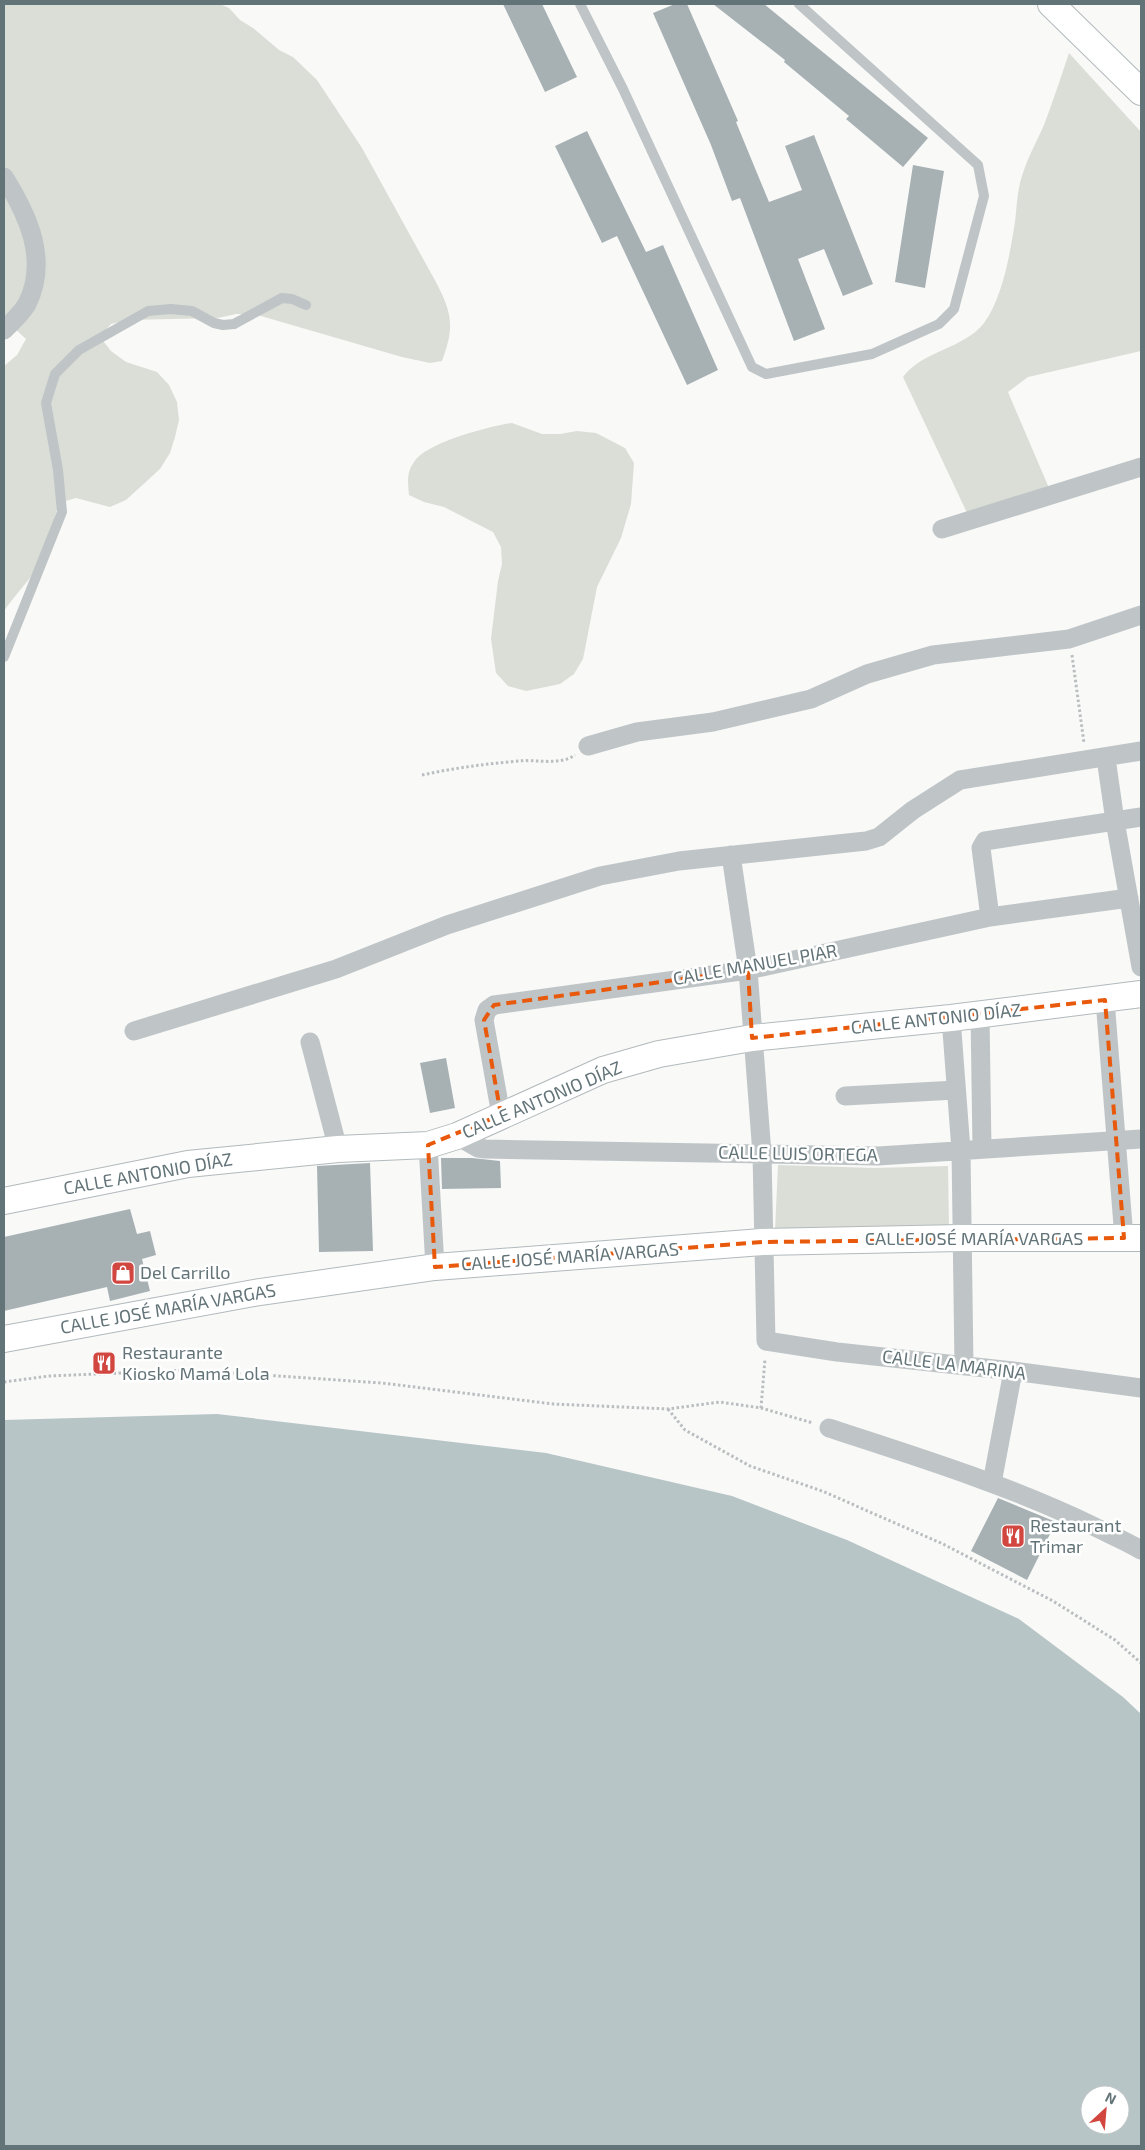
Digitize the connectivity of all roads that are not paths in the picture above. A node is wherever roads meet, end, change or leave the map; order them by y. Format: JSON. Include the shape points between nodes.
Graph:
{"nodes":[{"id":1,"x":580,"y":4,"type":"edge"},
{"id":2,"x":800,"y":4,"type":"edge"},
{"id":3,"x":1051,"y":4,"type":"edge"},
{"id":4,"x":1141,"y":92,"type":"edge"},
{"id":5,"x":4,"y":177,"type":"edge"},
{"id":6,"x":306,"y":305,"type":"dead end"},
{"id":7,"x":4,"y":330,"type":"edge"},
{"id":8,"x":1141,"y":467,"type":"edge"},
{"id":9,"x":942,"y":529,"type":"dead end"},
{"id":10,"x":1141,"y":615,"type":"edge"},
{"id":11,"x":4,"y":657,"type":"edge"},
{"id":12,"x":588,"y":746,"type":"road end"},
{"id":13,"x":1141,"y":751,"type":"edge"},
{"id":14,"x":1106,"y":758,"type":"junction"},
{"id":15,"x":1141,"y":817,"type":"edge"},
{"id":16,"x":1115,"y":821,"type":"junction"},
{"id":17,"x":732,"y":855,"type":"junction"},
{"id":18,"x":1129,"y":898,"type":"junction"},
{"id":19,"x":990,"y":917,"type":"junction"},
{"id":20,"x":1141,"y":967,"type":"edge"},
{"id":21,"x":748,"y":970,"type":"junction"},
{"id":22,"x":1141,"y":994,"type":"edge"},
{"id":23,"x":1105,"y":1000,"type":"junction"},
{"id":24,"x":980,"y":1014,"type":"junction"},
{"id":25,"x":951,"y":1018,"type":"junction"},
{"id":26,"x":134,"y":1030,"type":"dead end"},
{"id":27,"x":752,"y":1038,"type":"junction"},
{"id":28,"x":310,"y":1042,"type":"dead end"},
{"id":29,"x":956,"y":1090,"type":"junction"},
{"id":30,"x":845,"y":1096,"type":"dead end"},
{"id":31,"x":501,"y":1115,"type":"junction"},
{"id":32,"x":457,"y":1136,"type":"junction"},
{"id":33,"x":1141,"y":1139,"type":"edge"},
{"id":34,"x":1116,"y":1140,"type":"junction"},
{"id":35,"x":428,"y":1145,"type":"junction"},
{"id":36,"x":338,"y":1148,"type":"junction"},
{"id":37,"x":982,"y":1148,"type":"junction"},
{"id":38,"x":961,"y":1150,"type":"junction"},
{"id":39,"x":762,"y":1154,"type":"junction"},
{"id":40,"x":4,"y":1202,"type":"edge"},
{"id":41,"x":961,"y":1238,"type":"junction"},
{"id":42,"x":1132,"y":1238,"type":"edge"},
{"id":43,"x":762,"y":1242,"type":"junction"},
{"id":44,"x":435,"y":1267,"type":"junction"},
{"id":45,"x":4,"y":1339,"type":"edge"},
{"id":46,"x":964,"y":1366,"type":"junction"},
{"id":47,"x":1013,"y":1371,"type":"junction"},
{"id":48,"x":1141,"y":1388,"type":"edge"},
{"id":49,"x":829,"y":1428,"type":"road end"},
{"id":50,"x":992,"y":1483,"type":"junction"},
{"id":51,"x":1141,"y":1550,"type":"edge"}],
"edges":[{"from":1,"to":2,"type":"lane","via":[[752,367],[766,374],[872,354],[939,324],[954,309],[984,196],[978,165]]},
{"from":3,"to":4,"type":"street"},
{"from":5,"to":7,"type":"street","via":[[29,226],[37,272],[26,304]]},
{"from":6,"to":11,"type":"lane","via":[[282,298],[234,324],[223,325],[192,311],[171,308],[148,311],[79,350],[55,374],[46,403],[62,512]]},
{"from":8,"to":9,"type":"street"},
{"from":10,"to":12,"type":"street","via":[[1069,640],[933,655],[867,674],[811,699],[713,722],[637,732]]},
{"from":13,"to":14,"type":"street"},
{"from":14,"to":16,"type":"street"},
{"from":14,"to":17,"type":"street","via":[[960,780],[913,810],[879,837],[866,841]]},
{"from":15,"to":16,"type":"street"},
{"from":16,"to":18,"type":"street"},
{"from":16,"to":19,"type":"street","via":[[985,841],[981,848]]},
{"from":17,"to":21,"type":"street"},
{"from":17,"to":26,"type":"street","via":[[600,876],[447,925],[336,969]]},
{"from":18,"to":19,"type":"street","name":"CALLE MANUEL PIAR"},
{"from":18,"to":20,"type":"street"},
{"from":19,"to":21,"type":"street","name":"CALLE MANUEL PIAR"},
{"from":21,"to":27,"type":"street"},
{"from":21,"to":31,"type":"street","name":"CALLE MANUEL PIAR","via":[[494,1005],[487,1010],[484,1020]]},
{"from":22,"to":23,"type":"street","name":"CALLE ANTONIO DÍAZ"},
{"from":23,"to":24,"type":"street","name":"CALLE ANTONIO DÍAZ"},
{"from":23,"to":34,"type":"street"},
{"from":24,"to":25,"type":"street","name":"CALLE ANTONIO DÍAZ"},
{"from":24,"to":37,"type":"street"},
{"from":25,"to":27,"type":"street","name":"CALLE ANTONIO DÍAZ"},
{"from":25,"to":29,"type":"street"},
{"from":27,"to":31,"type":"street","name":"CALLE ANTONIO DÍAZ","via":[[659,1054],[603,1070]]},
{"from":27,"to":39,"type":"street"},
{"from":28,"to":36,"type":"street"},
{"from":29,"to":30,"type":"street"},
{"from":29,"to":38,"type":"street"},
{"from":31,"to":32,"type":"street","name":"CALLE ANTONIO DÍAZ"},
{"from":32,"to":35,"type":"street","name":"CALLE ANTONIO DÍAZ"},
{"from":32,"to":39,"type":"street","name":"CALLE LUIS ORTEGA","via":[[485,1149]]},
{"from":33,"to":34,"type":"street","name":"CALLE LUIS ORTEGA"},
{"from":34,"to":37,"type":"street","name":"CALLE LUIS ORTEGA"},
{"from":34,"to":42,"type":"street"},
{"from":35,"to":36,"type":"street","name":"CALLE ANTONIO DÍAZ"},
{"from":35,"to":44,"type":"street"},
{"from":36,"to":40,"type":"street","name":"CALLE ANTONIO DÍAZ","via":[[188,1164]]},
{"from":37,"to":38,"type":"street","name":"CALLE LUIS ORTEGA"},
{"from":38,"to":39,"type":"street","name":"CALLE LUIS ORTEGA","via":[[878,1156]]},
{"from":38,"to":41,"type":"street"},
{"from":39,"to":43,"type":"street"},
{"from":41,"to":42,"type":"street","name":"CALLE JOSÉ MARÍA VARGAS"},
{"from":41,"to":43,"type":"street","name":"CALLE JOSÉ MARÍA VARGAS"},
{"from":41,"to":46,"type":"street"},
{"from":43,"to":44,"type":"street","name":"CALLE JOSÉ MARÍA VARGAS"},
{"from":43,"to":46,"type":"street","name":"CALLE LA MARINA","via":[[766,1341]]},
{"from":44,"to":45,"type":"street","name":"CALLE JOSÉ MARÍA VARGAS","via":[[254,1293]]},
{"from":46,"to":47,"type":"street","name":"CALLE LA MARINA"},
{"from":47,"to":48,"type":"street","name":"CALLE LA MARINA"},
{"from":47,"to":50,"type":"street"},
{"from":49,"to":50,"type":"street"},
{"from":50,"to":51,"type":"street","via":[[1065,1512]]}]}
